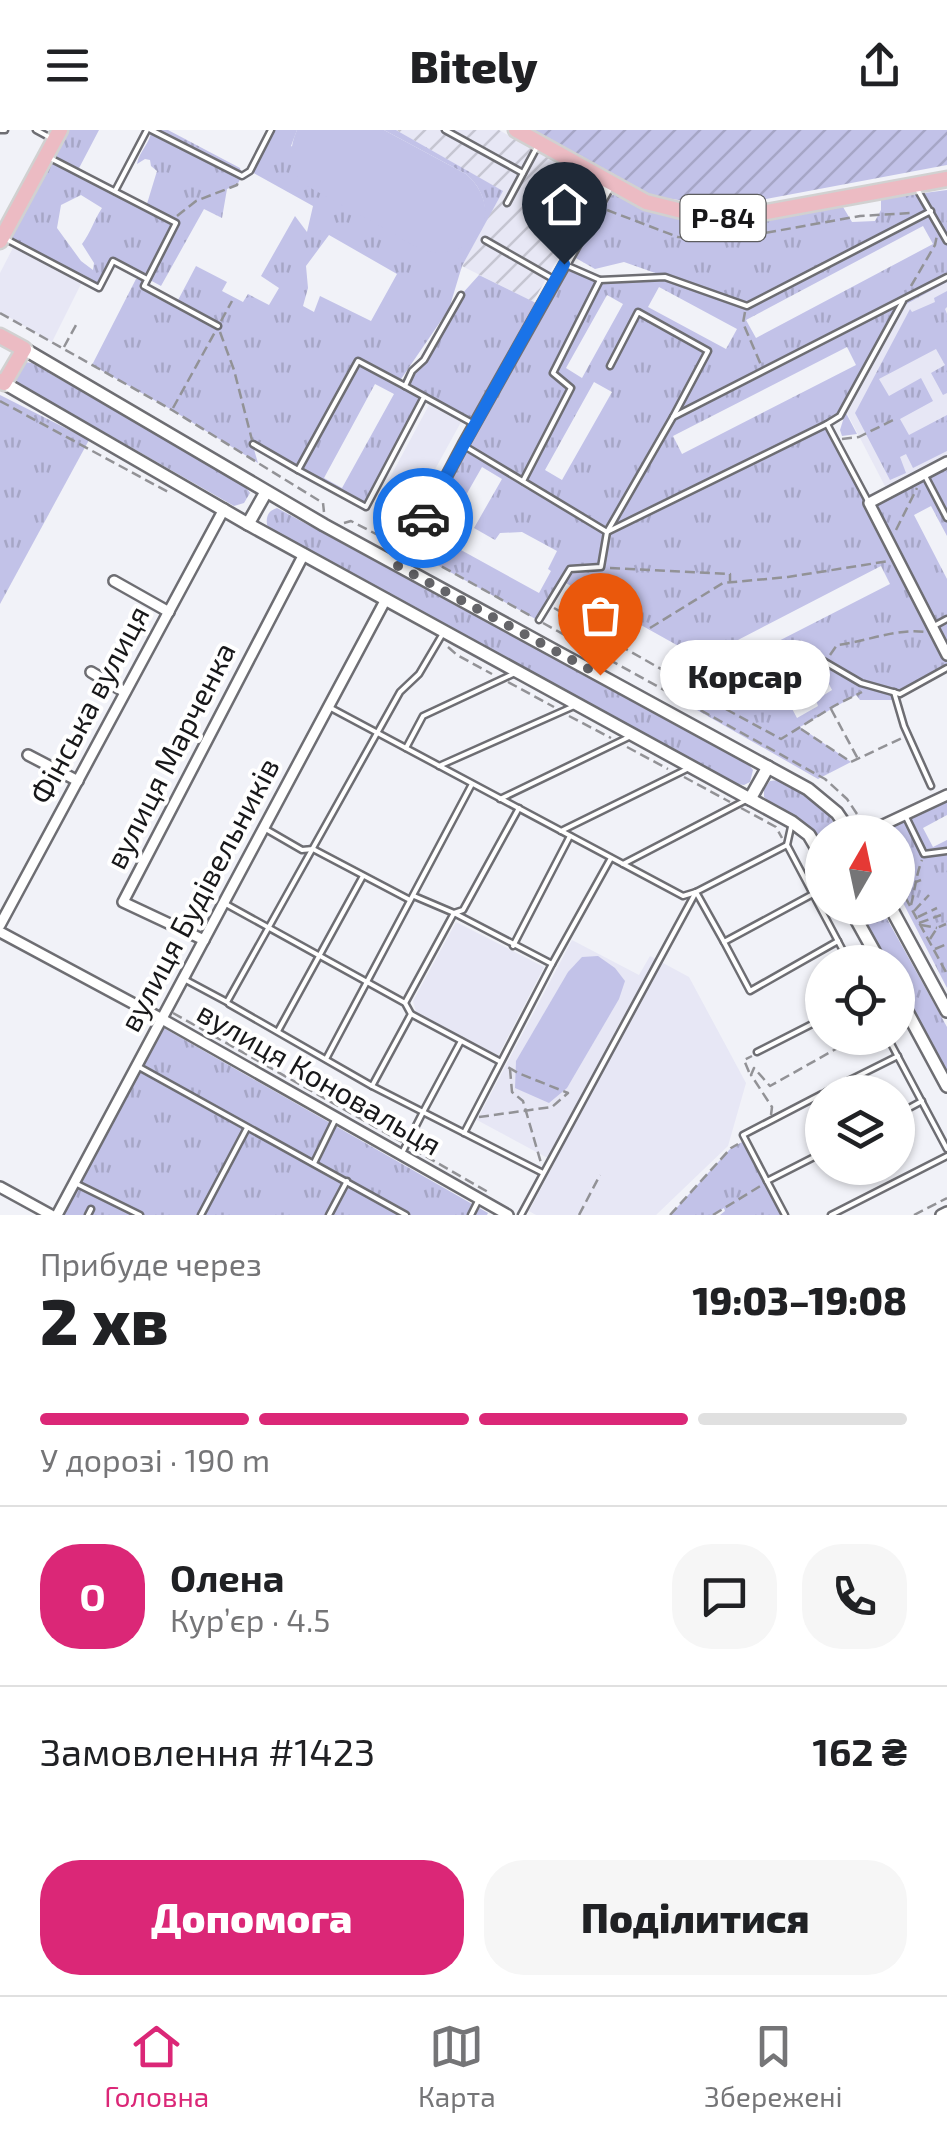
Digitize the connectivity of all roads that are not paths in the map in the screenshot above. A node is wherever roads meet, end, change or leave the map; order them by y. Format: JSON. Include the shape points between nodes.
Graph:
{"nodes":[{"id":1,"x":36,"y":130,"type":"edge"},
{"id":2,"x":149,"y":130,"type":"edge"},
{"id":3,"x":272,"y":130,"type":"edge"},
{"id":4,"x":444,"y":130,"type":"edge"},
{"id":5,"x":516,"y":130,"type":"edge"},
{"id":6,"x":58,"y":135,"type":"edge"},
{"id":7,"x":539,"y":143,"type":"junction"},
{"id":8,"x":46,"y":156,"type":"junction"},
{"id":9,"x":576,"y":163,"type":"junction"},
{"id":10,"x":523,"y":173,"type":"junction"},
{"id":11,"x":947,"y":179,"type":"edge"},
{"id":12,"x":610,"y":182,"type":"junction"},
{"id":13,"x":914,"y":185,"type":"junction"},
{"id":14,"x":114,"y":191,"type":"junction"},
{"id":15,"x":507,"y":203,"type":"dead end"},
{"id":16,"x":930,"y":211,"type":"junction"},
{"id":17,"x":540,"y":233,"type":"dead end"},
{"id":18,"x":1,"y":239,"type":"edge"},
{"id":19,"x":485,"y":240,"type":"dead end"},
{"id":20,"x":947,"y":241,"type":"edge"},
{"id":21,"x":564,"y":264,"type":"junction"},
{"id":22,"x":947,"y":277,"type":"edge"},
{"id":23,"x":148,"y":279,"type":"junction"},
{"id":24,"x":555,"y":280,"type":"junction"},
{"id":25,"x":600,"y":280,"type":"junction"},
{"id":26,"x":461,"y":295,"type":"dead end"},
{"id":27,"x":904,"y":300,"type":"junction"},
{"id":28,"x":218,"y":326,"type":"road end"},
{"id":29,"x":0,"y":336,"type":"edge"},
{"id":30,"x":24,"y":349,"type":"junction"},
{"id":31,"x":610,"y":366,"type":"dead end"},
{"id":32,"x":2,"y":382,"type":"edge"},
{"id":33,"x":404,"y":386,"type":"junction"},
{"id":34,"x":424,"y":397,"type":"junction"},
{"id":35,"x":673,"y":417,"type":"junction"},
{"id":36,"x":474,"y":424,"type":"junction"},
{"id":37,"x":827,"y":424,"type":"junction"},
{"id":38,"x":253,"y":444,"type":"road end"},
{"id":39,"x":462,"y":445,"type":"junction"},
{"id":40,"x":947,"y":462,"type":"edge"},
{"id":41,"x":298,"y":470,"type":"junction"},
{"id":42,"x":924,"y":474,"type":"junction"},
{"id":43,"x":522,"y":481,"type":"junction"},
{"id":44,"x":266,"y":492,"type":"junction"},
{"id":45,"x":868,"y":503,"type":"junction"},
{"id":46,"x":224,"y":509,"type":"junction"},
{"id":47,"x":947,"y":518,"type":"edge"},
{"id":48,"x":248,"y":524,"type":"junction"},
{"id":49,"x":608,"y":532,"type":"junction"},
{"id":50,"x":304,"y":554,"type":"junction"},
{"id":51,"x":398,"y":566,"type":"junction"},
{"id":52,"x":114,"y":581,"type":"dead end"},
{"id":53,"x":386,"y":599,"type":"junction"},
{"id":54,"x":169,"y":612,"type":"junction"},
{"id":55,"x":947,"y":619,"type":"edge"},
{"id":56,"x":539,"y":620,"type":"road end"},
{"id":57,"x":932,"y":627,"type":"junction"},
{"id":58,"x":444,"y":631,"type":"junction"},
{"id":59,"x":947,"y":655,"type":"edge"},
{"id":60,"x":947,"y":668,"type":"edge"},
{"id":61,"x":91,"y":672,"type":"dead end"},
{"id":62,"x":518,"y":672,"type":"junction"},
{"id":63,"x":707,"y":687,"type":"dead end"},
{"id":64,"x":125,"y":692,"type":"junction"},
{"id":65,"x":894,"y":692,"type":"junction"},
{"id":66,"x":578,"y":705,"type":"junction"},
{"id":67,"x":328,"y":707,"type":"junction"},
{"id":68,"x":378,"y":733,"type":"junction"},
{"id":69,"x":633,"y":735,"type":"junction"},
{"id":70,"x":406,"y":748,"type":"junction"},
{"id":71,"x":28,"y":756,"type":"dead end"},
{"id":72,"x":439,"y":766,"type":"junction"},
{"id":73,"x":691,"y":767,"type":"junction"},
{"id":74,"x":768,"y":767,"type":"junction"},
{"id":75,"x":78,"y":781,"type":"junction"},
{"id":76,"x":472,"y":784,"type":"junction"},
{"id":77,"x":942,"y":797,"type":"edge"},
{"id":78,"x":500,"y":798,"type":"junction"},
{"id":79,"x":750,"y":799,"type":"junction"},
{"id":80,"x":519,"y":808,"type":"junction"},
{"id":81,"x":837,"y":815,"type":"edge"},
{"id":82,"x":905,"y":815,"type":"edge"},
{"id":83,"x":792,"y":822,"type":"junction"},
{"id":84,"x":264,"y":828,"type":"junction"},
{"id":85,"x":561,"y":831,"type":"junction"},
{"id":86,"x":805,"y":833,"type":"edge"},
{"id":87,"x":570,"y":836,"type":"junction"},
{"id":88,"x":915,"y":836,"type":"edge"},
{"id":89,"x":787,"y":845,"type":"junction"},
{"id":90,"x":312,"y":849,"type":"junction"},
{"id":91,"x":947,"y":851,"type":"edge"},
{"id":92,"x":611,"y":858,"type":"junction"},
{"id":93,"x":623,"y":864,"type":"junction"},
{"id":94,"x":363,"y":876,"type":"junction"},
{"id":95,"x":805,"y":880,"type":"edge"},
{"id":96,"x":696,"y":892,"type":"junction"},
{"id":97,"x":411,"y":898,"type":"junction"},
{"id":98,"x":805,"y":898,"type":"edge"},
{"id":99,"x":224,"y":903,"type":"junction"},
{"id":100,"x":454,"y":914,"type":"junction"},
{"id":101,"x":829,"y":925,"type":"edge"},
{"id":102,"x":899,"y":925,"type":"edge"},
{"id":103,"x":0,"y":928,"type":"edge"},
{"id":104,"x":268,"y":928,"type":"junction"},
{"id":105,"x":204,"y":940,"type":"junction"},
{"id":106,"x":838,"y":941,"type":"junction"},
{"id":107,"x":724,"y":942,"type":"junction"},
{"id":108,"x":840,"y":945,"type":"edge"},
{"id":109,"x":514,"y":946,"type":"junction"},
{"id":110,"x":319,"y":956,"type":"junction"},
{"id":111,"x":552,"y":964,"type":"junction"},
{"id":112,"x":184,"y":978,"type":"junction"},
{"id":113,"x":367,"y":982,"type":"junction"},
{"id":114,"x":227,"y":1002,"type":"junction"},
{"id":115,"x":406,"y":1002,"type":"junction"},
{"id":116,"x":947,"y":1011,"type":"edge"},
{"id":117,"x":164,"y":1014,"type":"junction"},
{"id":118,"x":410,"y":1014,"type":"junction"},
{"id":119,"x":915,"y":1027,"type":"edge"},
{"id":120,"x":805,"y":1028,"type":"edge"},
{"id":121,"x":278,"y":1032,"type":"junction"},
{"id":122,"x":462,"y":1041,"type":"junction"},
{"id":123,"x":757,"y":1052,"type":"road end"},
{"id":124,"x":898,"y":1056,"type":"joint"},
{"id":125,"x":326,"y":1059,"type":"junction"},
{"id":126,"x":501,"y":1062,"type":"junction"},
{"id":127,"x":137,"y":1066,"type":"junction"},
{"id":128,"x":860,"y":1075,"type":"edge"},
{"id":129,"x":372,"y":1086,"type":"junction"},
{"id":130,"x":947,"y":1086,"type":"edge"},
{"id":131,"x":922,"y":1101,"type":"junction"},
{"id":132,"x":805,"y":1103,"type":"edge"},
{"id":133,"x":915,"y":1105,"type":"edge"},
{"id":134,"x":423,"y":1112,"type":"junction"},
{"id":135,"x":336,"y":1118,"type":"junction"},
{"id":136,"x":248,"y":1128,"type":"junction"},
{"id":137,"x":464,"y":1133,"type":"junction"},
{"id":138,"x":404,"y":1150,"type":"junction"},
{"id":139,"x":947,"y":1152,"type":"edge"},
{"id":140,"x":805,"y":1162,"type":"edge"},
{"id":141,"x":314,"y":1163,"type":"junction"},
{"id":142,"x":544,"y":1173,"type":"junction"},
{"id":143,"x":768,"y":1181,"type":"junction"},
{"id":144,"x":74,"y":1182,"type":"junction"},
{"id":145,"x":347,"y":1182,"type":"junction"},
{"id":146,"x":0,"y":1188,"type":"edge"},
{"id":147,"x":484,"y":1196,"type":"junction"},
{"id":148,"x":54,"y":1215,"type":"edge"},
{"id":149,"x":140,"y":1215,"type":"edge"},
{"id":150,"x":201,"y":1215,"type":"edge"},
{"id":151,"x":329,"y":1215,"type":"edge"},
{"id":152,"x":406,"y":1215,"type":"edge"},
{"id":153,"x":471,"y":1215,"type":"edge"},
{"id":154,"x":508,"y":1215,"type":"edge"},
{"id":155,"x":521,"y":1215,"type":"edge"},
{"id":156,"x":785,"y":1215,"type":"edge"},
{"id":157,"x":831,"y":1215,"type":"edge"}],
"edges":[{"from":1,"to":6,"type":"lane"},
{"from":2,"to":3,"type":"lane","via":[[242,176]]},
{"from":2,"to":14,"type":"lane"},
{"from":4,"to":10,"type":"lane"},
{"from":5,"to":7,"type":"main road","number":"Р-84"},
{"from":6,"to":8,"type":"main road"},
{"from":7,"to":9,"type":"main road","number":"Р-84"},
{"from":7,"to":10,"type":"lane"},
{"from":8,"to":14,"type":"lane"},
{"from":8,"to":18,"type":"main road"},
{"from":9,"to":12,"type":"main road","number":"Р-84"},
{"from":9,"to":17,"type":"lane"},
{"from":10,"to":15,"type":"lane"},
{"from":11,"to":13,"type":"main road","number":"Р-84"},
{"from":12,"to":13,"type":"main road","number":"Р-84","via":[[646,202],[714,219]]},
{"from":12,"to":21,"type":"street"},
{"from":13,"to":16,"type":"lane"},
{"from":14,"to":23,"type":"lane","via":[[176,223]]},
{"from":16,"to":20,"type":"lane"},
{"from":16,"to":25,"type":"lane","via":[[746,306],[666,276]]},
{"from":18,"to":23,"type":"lane","via":[[98,288],[113,261]]},
{"from":19,"to":24,"type":"lane"},
{"from":21,"to":24,"type":"street"},
{"from":21,"to":25,"type":"lane"},
{"from":22,"to":27,"type":"lane"},
{"from":23,"to":28,"type":"lane","via":[[144,286]]},
{"from":24,"to":36,"type":"street"},
{"from":25,"to":43,"type":"lane","via":[[553,373],[572,388]]},
{"from":26,"to":33,"type":"lane"},
{"from":27,"to":35,"type":"lane"},
{"from":27,"to":37,"type":"lane","via":[[840,416]]},
{"from":29,"to":30,"type":"main road"},
{"from":30,"to":32,"type":"main road"},
{"from":30,"to":44,"type":"street"},
{"from":31,"to":35,"type":"lane","via":[[638,312],[708,351]]},
{"from":32,"to":46,"type":"street"},
{"from":33,"to":34,"type":"lane"},
{"from":33,"to":41,"type":"lane","via":[[358,362]]},
{"from":34,"to":36,"type":"lane"},
{"from":34,"to":41,"type":"lane","via":[[366,507]]},
{"from":35,"to":49,"type":"lane"},
{"from":36,"to":39,"type":"street"},
{"from":37,"to":45,"type":"lane"},
{"from":37,"to":49,"type":"lane"},
{"from":38,"to":41,"type":"lane"},
{"from":39,"to":43,"type":"lane"},
{"from":39,"to":51,"type":"street"},
{"from":40,"to":42,"type":"street"},
{"from":42,"to":45,"type":"street"},
{"from":42,"to":47,"type":"lane"},
{"from":43,"to":49,"type":"lane"},
{"from":44,"to":48,"type":"street"},
{"from":44,"to":51,"type":"street"},
{"from":45,"to":57,"type":"street"},
{"from":46,"to":48,"type":"street"},
{"from":46,"to":54,"type":"street","name":"Фінська вулиця"},
{"from":48,"to":50,"type":"street"},
{"from":49,"to":56,"type":"lane","via":[[601,567],[570,569]]},
{"from":50,"to":53,"type":"street"},
{"from":50,"to":105,"type":"street","name":"вулиця Марченка","via":[[123,902]]},
{"from":51,"to":74,"type":"street"},
{"from":52,"to":54,"type":"street"},
{"from":53,"to":58,"type":"street"},
{"from":53,"to":67,"type":"street","name":"вулиця Будівельників"},
{"from":54,"to":64,"type":"street","name":"Фінська вулиця"},
{"from":55,"to":57,"type":"lane"},
{"from":57,"to":59,"type":"street"},
{"from":58,"to":62,"type":"street"},
{"from":58,"to":68,"type":"lane"},
{"from":60,"to":65,"type":"lane"},
{"from":61,"to":64,"type":"street"},
{"from":62,"to":66,"type":"street"},
{"from":62,"to":70,"type":"lane","via":[[423,716]]},
{"from":63,"to":65,"type":"lane","via":[[762,661],[768,672],[813,654],[861,683]]},
{"from":64,"to":75,"type":"street","name":"Фінська вулиця"},
{"from":65,"to":77,"type":"lane","via":[[930,786]]},
{"from":66,"to":69,"type":"street"},
{"from":66,"to":72,"type":"lane"},
{"from":67,"to":68,"type":"lane"},
{"from":67,"to":84,"type":"street","name":"вулиця Будівельників"},
{"from":68,"to":70,"type":"lane"},
{"from":68,"to":90,"type":"lane"},
{"from":69,"to":73,"type":"street"},
{"from":69,"to":78,"type":"lane"},
{"from":70,"to":72,"type":"lane"},
{"from":71,"to":75,"type":"street"},
{"from":72,"to":76,"type":"lane"},
{"from":73,"to":79,"type":"street"},
{"from":73,"to":85,"type":"lane"},
{"from":74,"to":79,"type":"street"},
{"from":74,"to":81,"type":"street","via":[[808,788]]},
{"from":75,"to":103,"type":"street","name":"Фінська вулиця"},
{"from":76,"to":78,"type":"lane"},
{"from":76,"to":97,"type":"lane"},
{"from":77,"to":82,"type":"street"},
{"from":78,"to":80,"type":"lane"},
{"from":79,"to":83,"type":"street"},
{"from":79,"to":93,"type":"lane"},
{"from":80,"to":85,"type":"lane"},
{"from":80,"to":100,"type":"lane"},
{"from":83,"to":86,"type":"street"},
{"from":83,"to":89,"type":"lane"},
{"from":84,"to":90,"type":"lane"},
{"from":84,"to":99,"type":"street","name":"вулиця Будівельників"},
{"from":85,"to":87,"type":"lane"},
{"from":87,"to":92,"type":"lane"},
{"from":87,"to":109,"type":"lane"},
{"from":88,"to":91,"type":"lane","via":[[924,854]]},
{"from":89,"to":95,"type":"lane"},
{"from":89,"to":96,"type":"lane"},
{"from":90,"to":94,"type":"lane"},
{"from":90,"to":104,"type":"lane"},
{"from":92,"to":93,"type":"lane"},
{"from":92,"to":111,"type":"lane"},
{"from":93,"to":96,"type":"lane","via":[[683,896]]},
{"from":94,"to":97,"type":"lane"},
{"from":94,"to":110,"type":"lane"},
{"from":96,"to":107,"type":"lane"},
{"from":96,"to":142,"type":"lane"},
{"from":97,"to":100,"type":"lane"},
{"from":97,"to":113,"type":"lane"},
{"from":98,"to":107,"type":"lane"},
{"from":99,"to":104,"type":"lane"},
{"from":99,"to":105,"type":"street","name":"вулиця Будівельників"},
{"from":100,"to":109,"type":"lane"},
{"from":100,"to":115,"type":"lane"},
{"from":101,"to":106,"type":"lane"},
{"from":102,"to":116,"type":"street"},
{"from":103,"to":117,"type":"street","name":"вулиця Коновальця"},
{"from":104,"to":110,"type":"lane"},
{"from":104,"to":114,"type":"lane"},
{"from":105,"to":112,"type":"street","name":"вулиця Будівельників"},
{"from":106,"to":107,"type":"lane","via":[[750,991]]},
{"from":106,"to":108,"type":"lane"},
{"from":109,"to":111,"type":"lane"},
{"from":110,"to":113,"type":"lane"},
{"from":110,"to":121,"type":"lane"},
{"from":111,"to":126,"type":"lane"},
{"from":112,"to":114,"type":"lane"},
{"from":112,"to":117,"type":"street","name":"вулиця Будівельників"},
{"from":113,"to":115,"type":"lane"},
{"from":113,"to":125,"type":"lane"},
{"from":114,"to":121,"type":"lane"},
{"from":115,"to":118,"type":"lane"},
{"from":117,"to":127,"type":"street","name":"вулиця Будівельників"},
{"from":117,"to":135,"type":"street","name":"вулиця Коновальця"},
{"from":118,"to":122,"type":"lane"},
{"from":118,"to":129,"type":"lane"},
{"from":119,"to":130,"type":"street"},
{"from":120,"to":123,"type":"lane"},
{"from":121,"to":125,"type":"lane"},
{"from":122,"to":126,"type":"lane"},
{"from":122,"to":134,"type":"lane"},
{"from":124,"to":128,"type":"lane"},
{"from":124,"to":131,"type":"lane"},
{"from":125,"to":129,"type":"lane"},
{"from":126,"to":137,"type":"lane"},
{"from":127,"to":136,"type":"lane"},
{"from":127,"to":144,"type":"street","name":"вулиця Будівельників"},
{"from":129,"to":134,"type":"lane"},
{"from":131,"to":133,"type":"lane"},
{"from":131,"to":139,"type":"lane"},
{"from":132,"to":143,"type":"lane","via":[[743,1135]]},
{"from":134,"to":137,"type":"lane"},
{"from":134,"to":138,"type":"lane"},
{"from":135,"to":138,"type":"street","name":"вулиця Коновальця"},
{"from":135,"to":141,"type":"lane"},
{"from":136,"to":141,"type":"lane"},
{"from":136,"to":150,"type":"lane"},
{"from":137,"to":142,"type":"lane"},
{"from":138,"to":147,"type":"street","name":"вулиця Коновальця"},
{"from":139,"to":157,"type":"lane"},
{"from":140,"to":143,"type":"lane"},
{"from":141,"to":145,"type":"lane"},
{"from":142,"to":155,"type":"lane"},
{"from":143,"to":156,"type":"lane"},
{"from":144,"to":148,"type":"street","name":"вулиця Будівельників"},
{"from":144,"to":149,"type":"lane"},
{"from":145,"to":151,"type":"lane"},
{"from":145,"to":152,"type":"lane"},
{"from":146,"to":148,"type":"street"},
{"from":147,"to":153,"type":"lane"},
{"from":147,"to":154,"type":"street","name":"вулиця Коновальця"}]}
